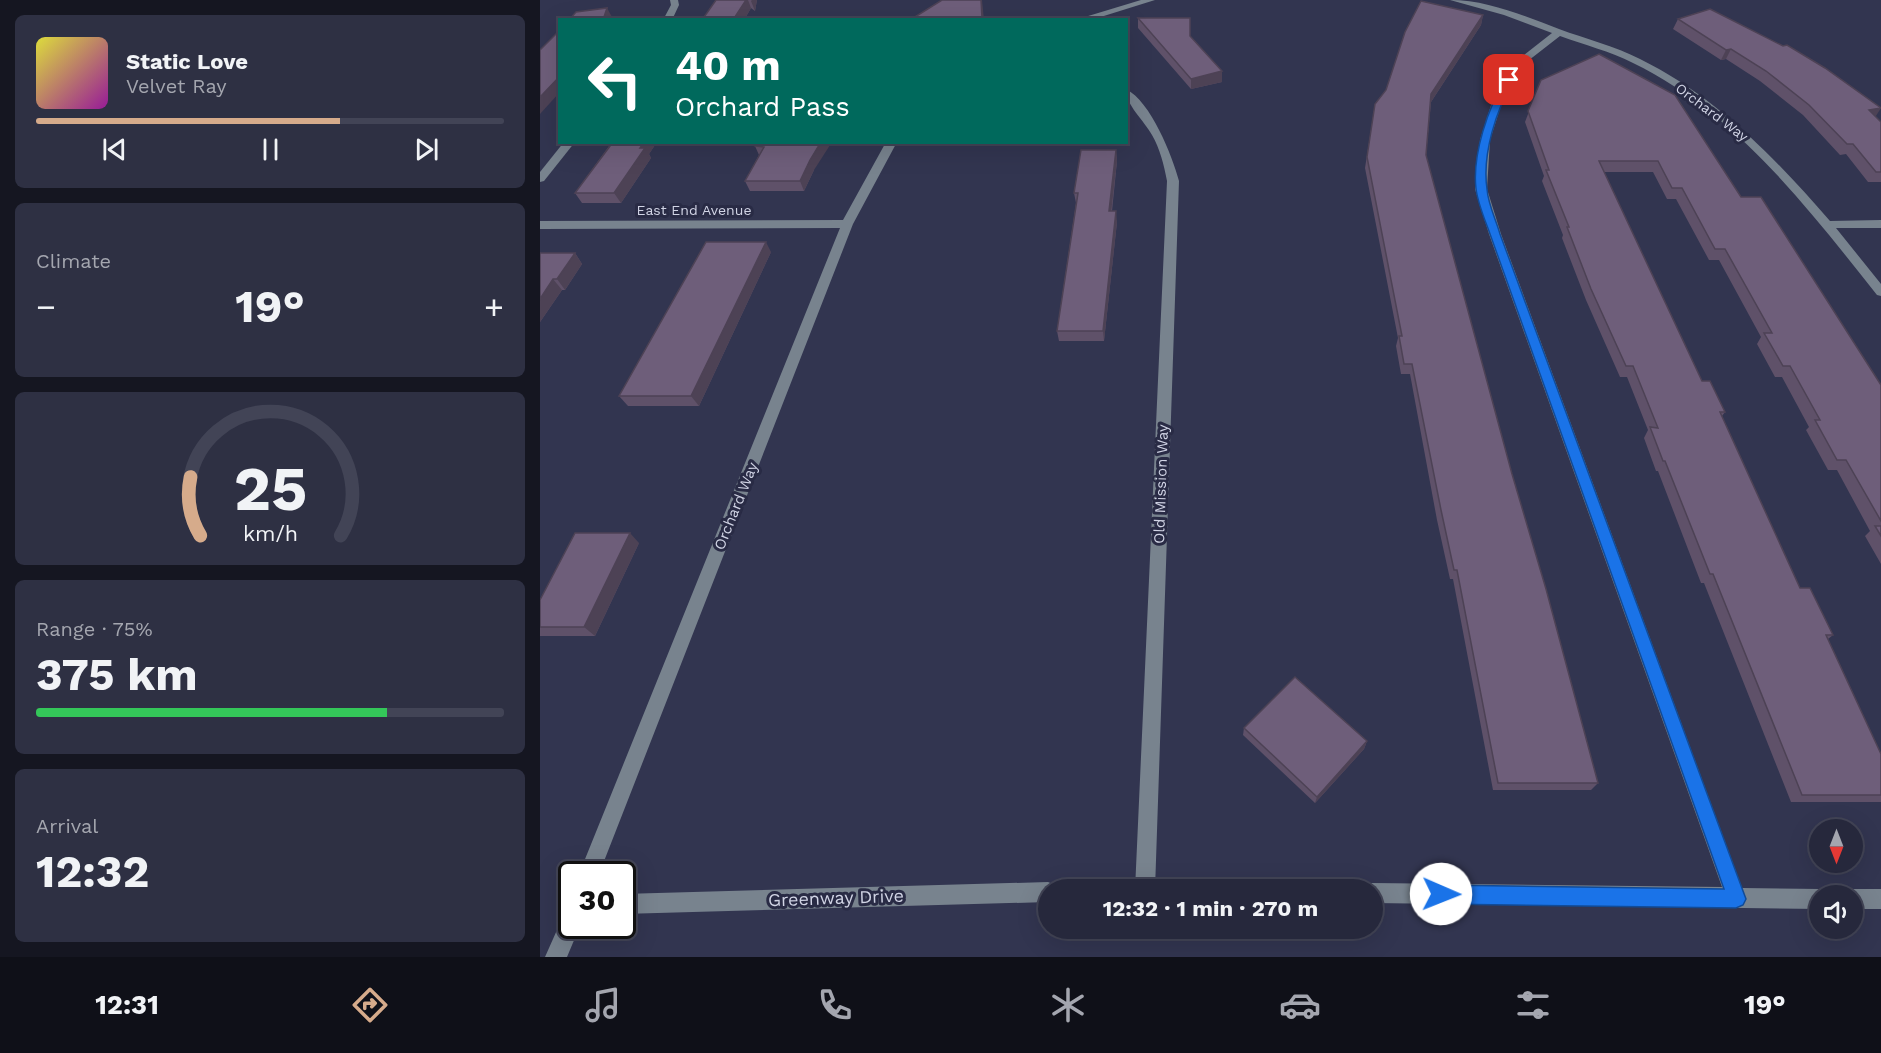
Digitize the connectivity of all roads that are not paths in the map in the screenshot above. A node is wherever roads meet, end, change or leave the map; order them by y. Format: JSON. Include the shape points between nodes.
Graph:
{"nodes":[{"id":1,"x":674,"y":0,"type":"edge"},
{"id":2,"x":1150,"y":0,"type":"edge"},
{"id":3,"x":1454,"y":0,"type":"edge"},
{"id":4,"x":668,"y":18,"type":"edge"},
{"id":5,"x":1086,"y":18,"type":"edge"},
{"id":6,"x":1559,"y":32,"type":"junction"},
{"id":7,"x":1128,"y":94,"type":"edge"},
{"id":8,"x":568,"y":144,"type":"edge"},
{"id":9,"x":891,"y":144,"type":"edge"},
{"id":10,"x":540,"y":179,"type":"edge"},
{"id":11,"x":847,"y":224,"type":"junction"},
{"id":12,"x":1881,"y":224,"type":"edge"},
{"id":13,"x":540,"y":225,"type":"edge"},
{"id":14,"x":1827,"y":225,"type":"junction"},
{"id":15,"x":1881,"y":292,"type":"edge"},
{"id":16,"x":595,"y":861,"type":"edge"},
{"id":17,"x":1145,"y":879,"type":"edge"},
{"id":18,"x":1038,"y":892,"type":"edge"},
{"id":19,"x":1383,"y":893,"type":"edge"},
{"id":20,"x":1736,"y":899,"type":"junction"},
{"id":21,"x":1809,"y":899,"type":"edge"},
{"id":22,"x":1863,"y":899,"type":"edge"},
{"id":23,"x":1881,"y":899,"type":"edge"},
{"id":24,"x":636,"y":904,"type":"edge"},
{"id":25,"x":564,"y":939,"type":"edge"},
{"id":26,"x":556,"y":957,"type":"edge"}],
"edges":[{"from":1,"to":4,"type":"street"},
{"from":2,"to":5,"type":"street"},
{"from":3,"to":6,"type":"street","name":"Orchard Way","via":[[1514,14]]},
{"from":6,"to":14,"type":"street","name":"Orchard Way","via":[[1639,62],[1683,87],[1761,149]]},
{"from":6,"to":20,"type":"street","via":[[1520,62],[1498,99],[1485,140],[1481,189]]},
{"from":7,"to":17,"type":"street","name":"Old Mission Way","via":[[1155,127],[1169,159],[1173,181]]},
{"from":8,"to":10,"type":"street"},
{"from":9,"to":11,"type":"street","name":"Orchard Way"},
{"from":11,"to":13,"type":"street","name":"East End Avenue"},
{"from":11,"to":16,"type":"street","name":"Orchard Way"},
{"from":12,"to":14,"type":"street"},
{"from":14,"to":15,"type":"street","name":"Orchard Way"},
{"from":18,"to":24,"type":"street","name":"Greenway Drive"},
{"from":19,"to":20,"type":"street"},
{"from":20,"to":21,"type":"street"},
{"from":22,"to":23,"type":"street"},
{"from":25,"to":26,"type":"street"}]}
